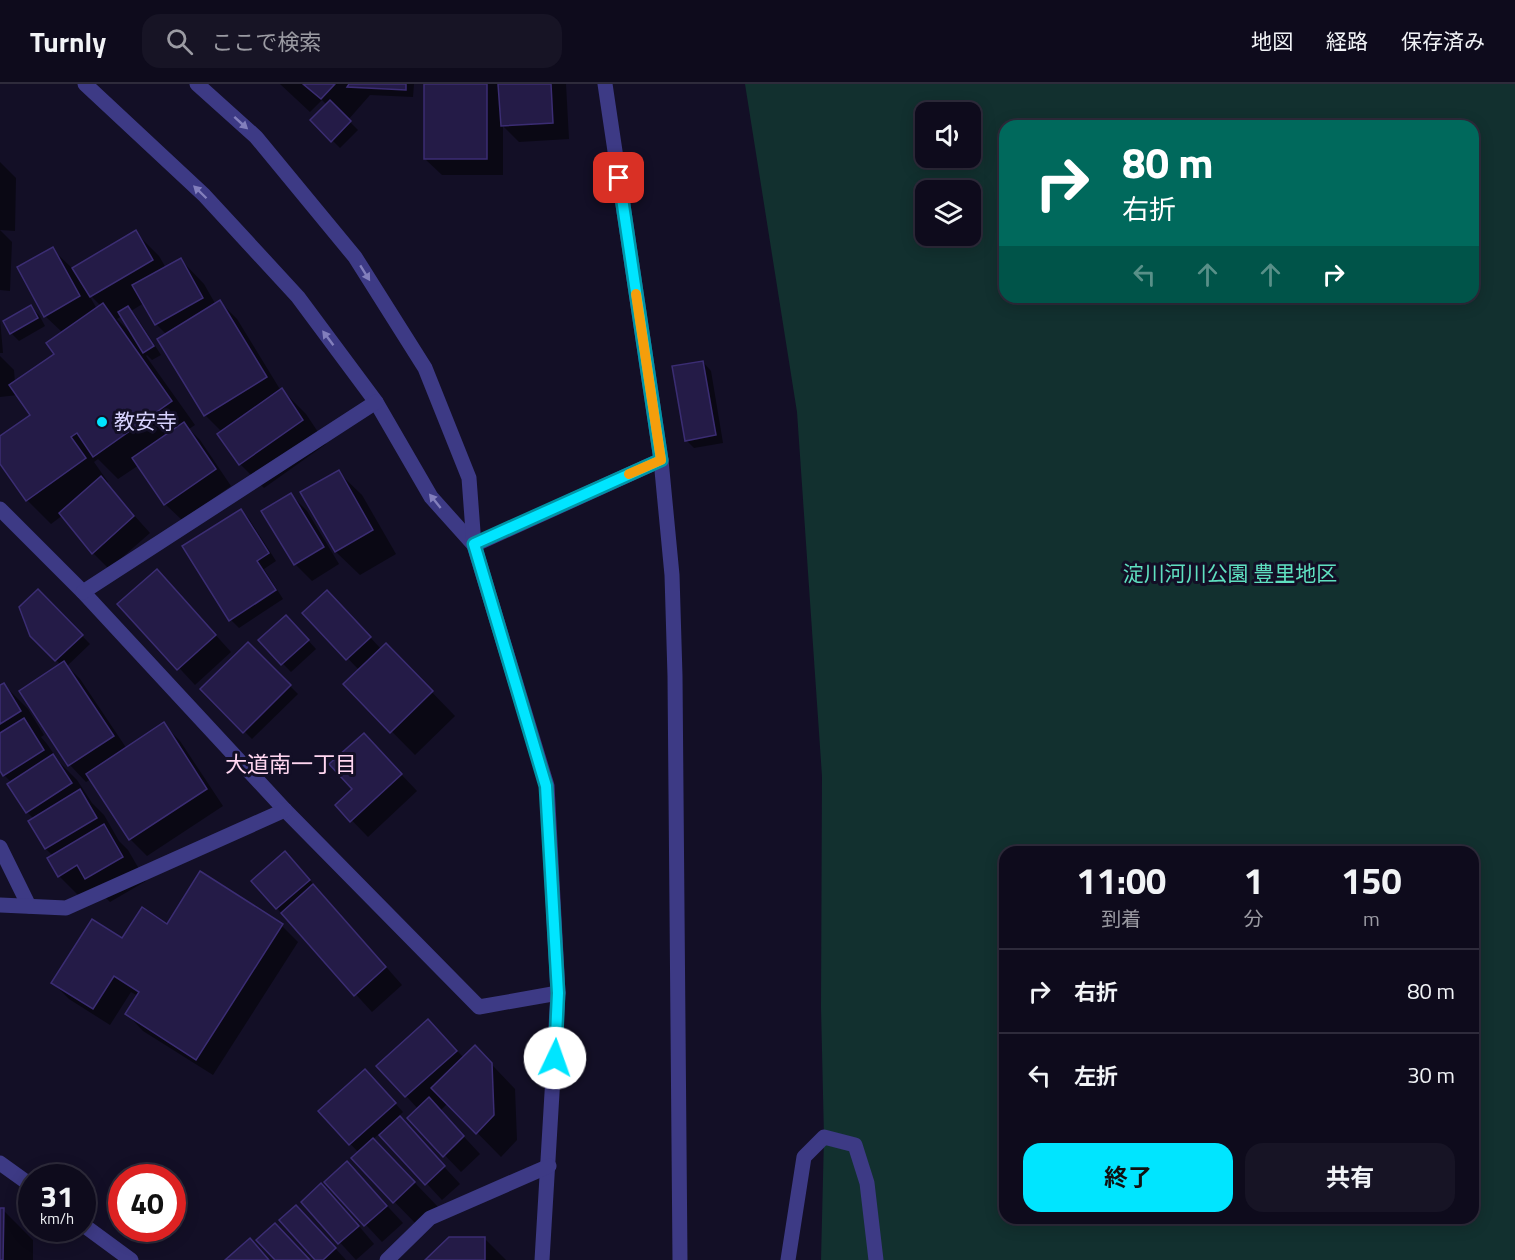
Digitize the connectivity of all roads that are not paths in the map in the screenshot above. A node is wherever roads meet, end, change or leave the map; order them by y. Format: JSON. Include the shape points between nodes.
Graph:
{"nodes":[{"id":1,"x":85,"y":84,"type":"edge"},
{"id":2,"x":197,"y":84,"type":"edge"},
{"id":3,"x":605,"y":84,"type":"edge"},
{"id":4,"x":376,"y":402,"type":"junction"},
{"id":5,"x":661,"y":460,"type":"junction"},
{"id":6,"x":0,"y":509,"type":"edge"},
{"id":7,"x":474,"y":544,"type":"junction"},
{"id":8,"x":83,"y":592,"type":"junction"},
{"id":9,"x":285,"y":810,"type":"junction"},
{"id":10,"x":0,"y":846,"type":"edge"},
{"id":11,"x":0,"y":904,"type":"edge"},
{"id":12,"x":29,"y":906,"type":"junction"},
{"id":13,"x":558,"y":993,"type":"junction"},
{"id":14,"x":0,"y":1163,"type":"edge"},
{"id":15,"x":549,"y":1166,"type":"junction"},
{"id":16,"x":18,"y":1176,"type":"edge"},
{"id":17,"x":96,"y":1234,"type":"edge"},
{"id":18,"x":131,"y":1260,"type":"edge"},
{"id":19,"x":387,"y":1260,"type":"edge"},
{"id":20,"x":542,"y":1260,"type":"edge"},
{"id":21,"x":680,"y":1260,"type":"edge"},
{"id":22,"x":788,"y":1260,"type":"edge"},
{"id":23,"x":876,"y":1260,"type":"edge"}],
"edges":[{"from":4,"to":1,"type":"street","one_way":true,"via":[[298,297],[204,195]]},
{"from":2,"to":7,"type":"street","one_way":true,"via":[[256,137],[355,257],[425,368],[469,478]]},
{"from":3,"to":5,"type":"street"},
{"from":7,"to":4,"type":"street","one_way":true,"via":[[431,497]]},
{"from":4,"to":8,"type":"street"},
{"from":5,"to":7,"type":"street"},
{"from":5,"to":21,"type":"street","via":[[672,575],[675,676]]},
{"from":6,"to":8,"type":"street"},
{"from":7,"to":13,"type":"street","via":[[546,786]]},
{"from":8,"to":9,"type":"street"},
{"from":9,"to":12,"type":"street","via":[[66,908]]},
{"from":9,"to":13,"type":"street","via":[[479,1007]]},
{"from":10,"to":12,"type":"street"},
{"from":11,"to":12,"type":"street"},
{"from":13,"to":15,"type":"street"},
{"from":14,"to":16,"type":"street"},
{"from":15,"to":19,"type":"street","via":[[430,1218]]},
{"from":15,"to":20,"type":"street"},
{"from":17,"to":18,"type":"street"},
{"from":22,"to":23,"type":"street","via":[[804,1157],[824,1137],[855,1145],[867,1183]]}]}
